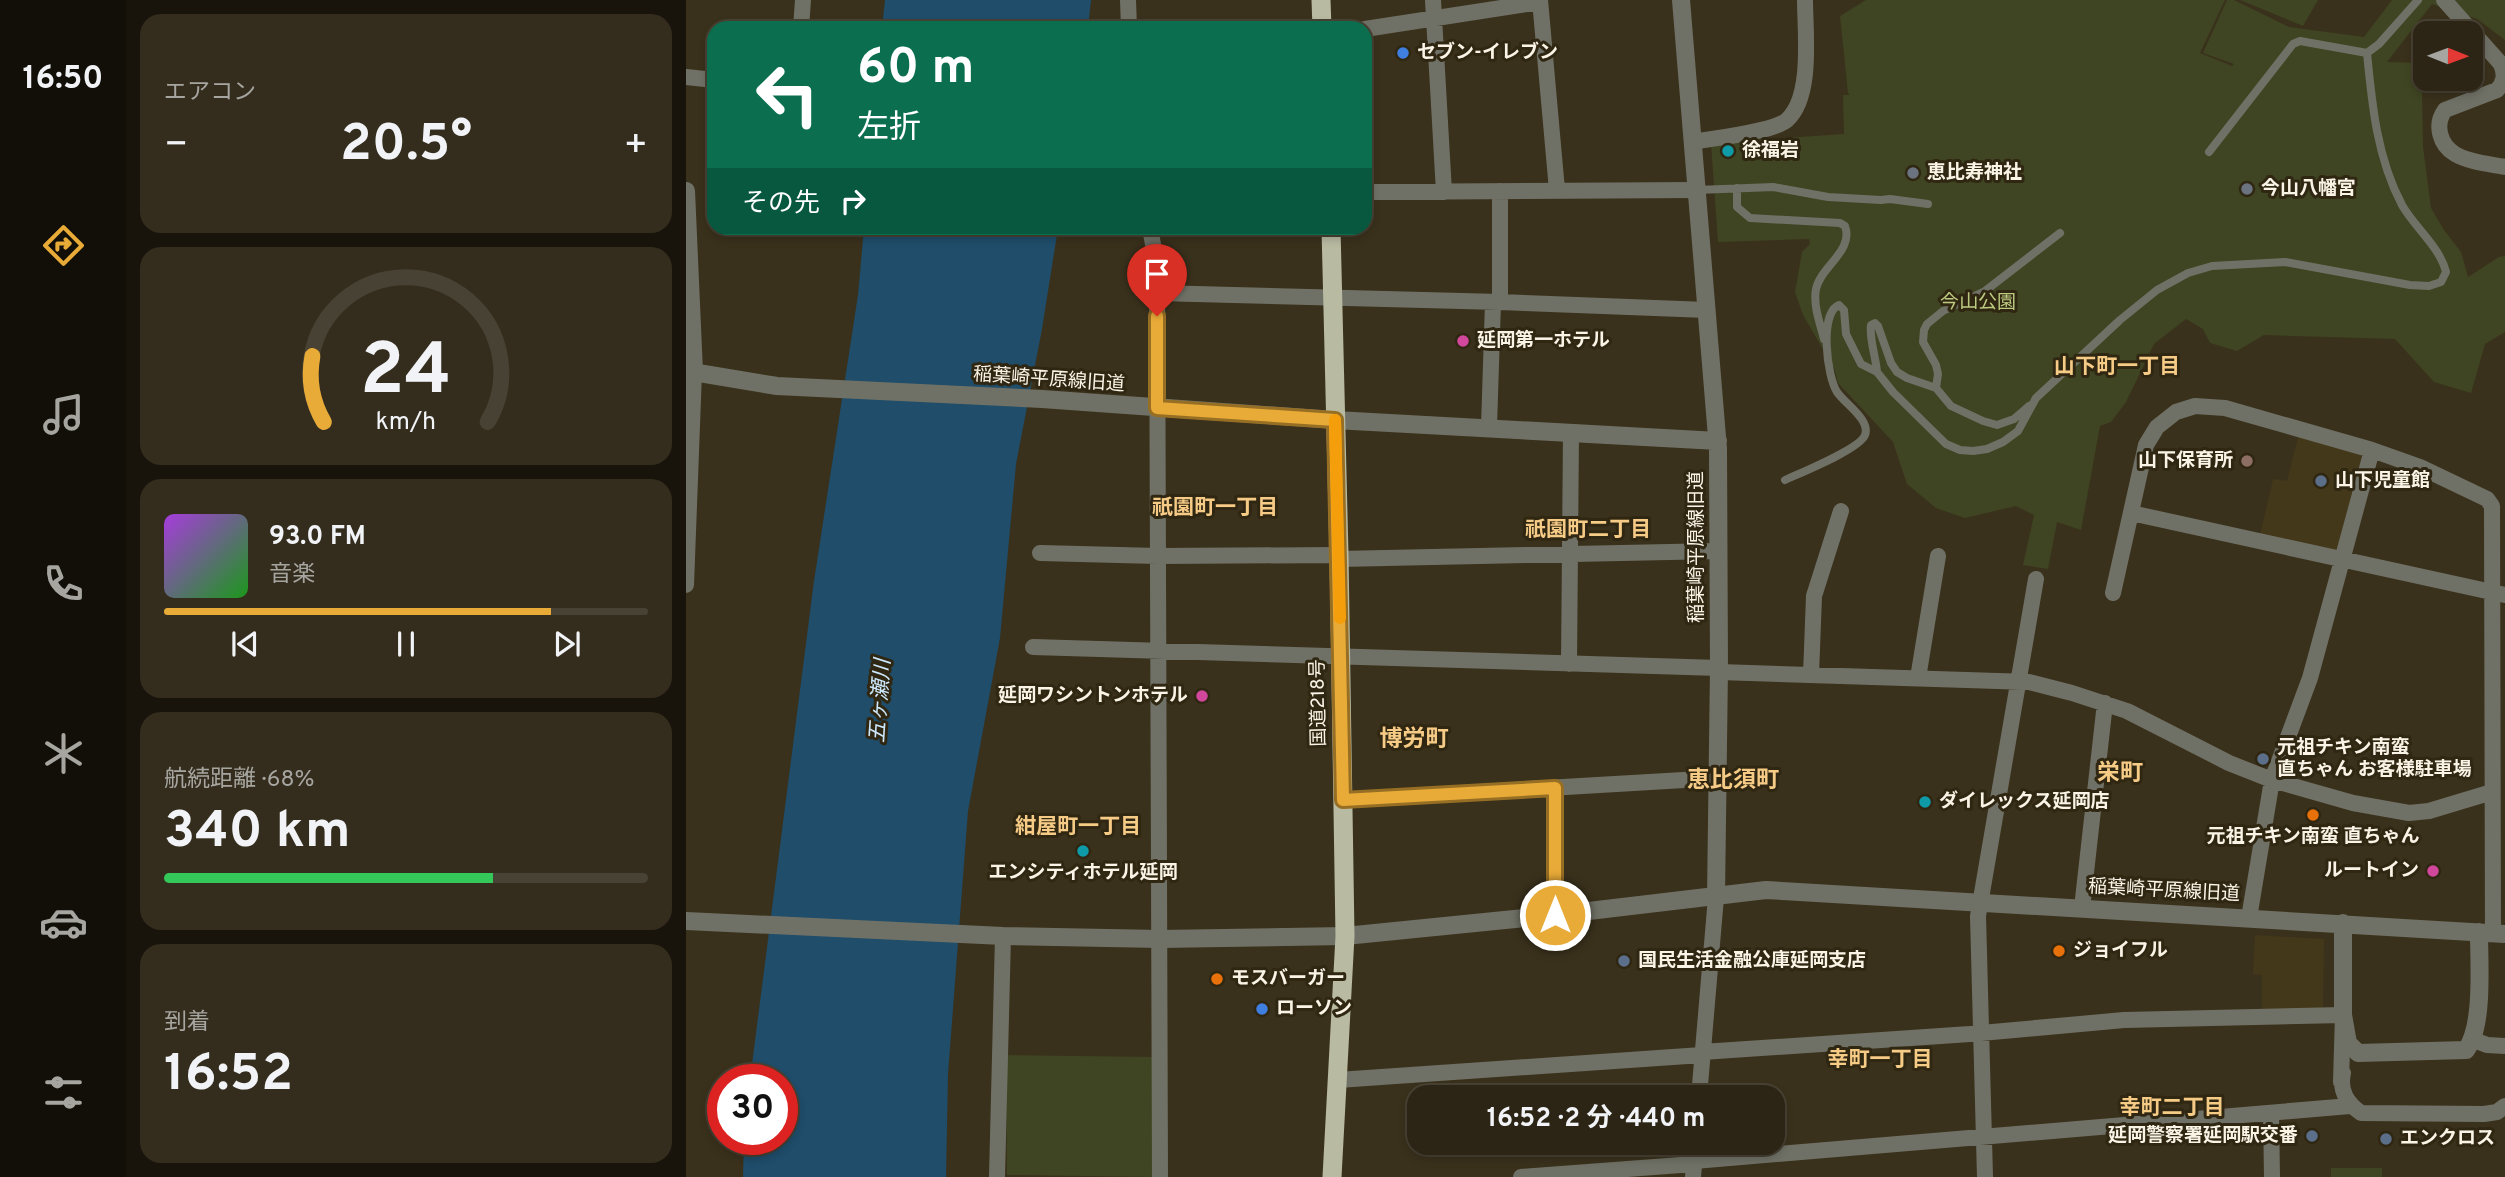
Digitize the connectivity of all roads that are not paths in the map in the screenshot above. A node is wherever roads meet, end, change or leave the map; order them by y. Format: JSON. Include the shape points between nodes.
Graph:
{"nodes":[{"id":1,"x":803,"y":0,"type":"edge"},
{"id":2,"x":1128,"y":0,"type":"edge"},
{"id":3,"x":1321,"y":0,"type":"edge"},
{"id":4,"x":1433,"y":0,"type":"edge"},
{"id":5,"x":1681,"y":0,"type":"edge"},
{"id":6,"x":1805,"y":0,"type":"edge"},
{"id":7,"x":2418,"y":0,"type":"edge"},
{"id":8,"x":2444,"y":0,"type":"edge"},
{"id":9,"x":1540,"y":1,"type":"edge"},
{"id":10,"x":1434,"y":19,"type":"junction"},
{"id":11,"x":802,"y":21,"type":"edge"},
{"id":12,"x":1129,"y":21,"type":"edge"},
{"id":13,"x":1322,"y":21,"type":"edge"},
{"id":14,"x":1372,"y":28,"type":"edge"},
{"id":15,"x":2367,"y":53,"type":"junction"},
{"id":16,"x":686,"y":77,"type":"edge"},
{"id":17,"x":707,"y":79,"type":"edge"},
{"id":18,"x":1693,"y":142,"type":"junction"},
{"id":19,"x":2209,"y":152,"type":"dead end"},
{"id":20,"x":2505,"y":167,"type":"edge"},
{"id":21,"x":1737,"y":188,"type":"junction"},
{"id":22,"x":1557,"y":190,"type":"junction"},
{"id":23,"x":1697,"y":190,"type":"junction"},
{"id":24,"x":686,"y":191,"type":"edge"},
{"id":25,"x":1500,"y":191,"type":"junction"},
{"id":26,"x":1372,"y":192,"type":"edge"},
{"id":27,"x":1444,"y":192,"type":"junction"},
{"id":28,"x":1928,"y":204,"type":"dead end"},
{"id":29,"x":2060,"y":233,"type":"dead end"},
{"id":30,"x":1151,"y":235,"type":"edge"},
{"id":31,"x":1331,"y":235,"type":"edge"},
{"id":32,"x":1157,"y":293,"type":"junction"},
{"id":33,"x":1332,"y":299,"type":"junction"},
{"id":34,"x":1497,"y":302,"type":"junction"},
{"id":35,"x":1707,"y":310,"type":"junction"},
{"id":36,"x":1826,"y":345,"type":"junction"},
{"id":37,"x":690,"y":372,"type":"edge"},
{"id":38,"x":1877,"y":372,"type":"junction"},
{"id":39,"x":1936,"y":387,"type":"junction"},
{"id":40,"x":2032,"y":404,"type":"junction"},
{"id":41,"x":1157,"y":408,"type":"junction"},
{"id":42,"x":1335,"y":420,"type":"junction"},
{"id":43,"x":1489,"y":427,"type":"junction"},
{"id":44,"x":1571,"y":433,"type":"junction"},
{"id":45,"x":1717,"y":441,"type":"junction"},
{"id":46,"x":2372,"y":450,"type":"junction"},
{"id":47,"x":1785,"y":480,"type":"dead end"},
{"id":48,"x":2500,"y":506,"type":"edge"},
{"id":49,"x":1841,"y":511,"type":"dead end"},
{"id":50,"x":2131,"y":513,"type":"junction"},
{"id":51,"x":1718,"y":551,"type":"junction"},
{"id":52,"x":1040,"y":553,"type":"dead end"},
{"id":53,"x":1157,"y":556,"type":"junction"},
{"id":54,"x":1570,"y":556,"type":"junction"},
{"id":55,"x":1938,"y":556,"type":"dead end"},
{"id":56,"x":1339,"y":557,"type":"junction"},
{"id":57,"x":2342,"y":559,"type":"junction"},
{"id":58,"x":2036,"y":579,"type":"dead end"},
{"id":59,"x":686,"y":585,"type":"edge"},
{"id":60,"x":2113,"y":593,"type":"dead end"},
{"id":61,"x":2499,"y":594,"type":"edge"},
{"id":62,"x":1033,"y":647,"type":"dead end"},
{"id":63,"x":1158,"y":652,"type":"junction"},
{"id":64,"x":1341,"y":656,"type":"junction"},
{"id":65,"x":1569,"y":664,"type":"junction"},
{"id":66,"x":1719,"y":670,"type":"junction"},
{"id":67,"x":1811,"y":675,"type":"junction"},
{"id":68,"x":2499,"y":676,"type":"edge"},
{"id":69,"x":1918,"y":678,"type":"junction"},
{"id":70,"x":2018,"y":681,"type":"junction"},
{"id":71,"x":2105,"y":703,"type":"junction"},
{"id":72,"x":1718,"y":778,"type":"junction"},
{"id":73,"x":2272,"y":780,"type":"junction"},
{"id":74,"x":1555,"y":788,"type":"junction"},
{"id":75,"x":2496,"y":794,"type":"edge"},
{"id":76,"x":1343,"y":800,"type":"junction"},
{"id":77,"x":1716,"y":897,"type":"junction"},
{"id":78,"x":1981,"y":902,"type":"junction"},
{"id":79,"x":2082,"y":908,"type":"junction"},
{"id":80,"x":1555,"y":915,"type":"junction"},
{"id":81,"x":2249,"y":918,"type":"junction"},
{"id":82,"x":686,"y":921,"type":"edge"},
{"id":83,"x":2343,"y":923,"type":"junction"},
{"id":84,"x":2492,"y":933,"type":"edge"},
{"id":85,"x":999,"y":936,"type":"junction"},
{"id":86,"x":1345,"y":936,"type":"junction"},
{"id":87,"x":1160,"y":939,"type":"junction"},
{"id":88,"x":2343,"y":1015,"type":"junction"},
{"id":89,"x":1981,"y":1032,"type":"junction"},
{"id":90,"x":2474,"y":1040,"type":"junction"},
{"id":91,"x":2505,"y":1046,"type":"edge"},
{"id":92,"x":2358,"y":1053,"type":"junction"},
{"id":93,"x":1702,"y":1054,"type":"junction"},
{"id":94,"x":1338,"y":1080,"type":"junction"},
{"id":95,"x":2341,"y":1082,"type":"junction"},
{"id":96,"x":1700,"y":1085,"type":"edge"},
{"id":97,"x":2350,"y":1106,"type":"junction"},
{"id":98,"x":2505,"y":1106,"type":"edge"},
{"id":99,"x":2271,"y":1113,"type":"junction"},
{"id":100,"x":1984,"y":1137,"type":"junction"},
{"id":101,"x":1694,"y":1167,"type":"edge"},
{"id":102,"x":1565,"y":1175,"type":"edge"},
{"id":103,"x":997,"y":1177,"type":"edge"},
{"id":104,"x":1160,"y":1177,"type":"edge"},
{"id":105,"x":1332,"y":1177,"type":"edge"},
{"id":106,"x":1521,"y":1177,"type":"edge"},
{"id":107,"x":1985,"y":1177,"type":"edge"},
{"id":108,"x":2272,"y":1177,"type":"edge"}],
"edges":[{"from":1,"to":11,"type":"street"},
{"from":2,"to":12,"type":"street"},
{"from":3,"to":13,"type":"highway"},
{"from":4,"to":10,"type":"street"},
{"from":5,"to":18,"type":"street"},
{"from":6,"to":18,"type":"street","via":[[1803,86],[1800,103],[1787,121]]},
{"from":7,"to":15,"type":"lane"},
{"from":8,"to":20,"type":"street","via":[[2501,64],[2504,77],[2497,90],[2445,110],[2440,135],[2457,156]]},
{"from":9,"to":10,"type":"street"},
{"from":9,"to":22,"type":"street"},
{"from":10,"to":14,"type":"street"},
{"from":10,"to":27,"type":"street"},
{"from":15,"to":19,"type":"lane","via":[[2300,41],[2293,44]]},
{"from":15,"to":40,"type":"lane","via":[[2372,104],[2391,184],[2443,262],[2445,279],[2435,285],[2410,285],[2285,262],[2212,266],[2188,273],[2157,290],[2120,320]]},
{"from":16,"to":17,"type":"street"},
{"from":18,"to":23,"type":"street"},
{"from":21,"to":23,"type":"lane"},
{"from":21,"to":28,"type":"lane","via":[[1773,187],[1828,197]]},
{"from":21,"to":36,"type":"lane","via":[[1737,207],[1750,218],[1845,226],[1846,243],[1816,291]]},
{"from":22,"to":23,"type":"street"},
{"from":22,"to":25,"type":"street"},
{"from":23,"to":35,"type":"street"},
{"from":24,"to":37,"type":"street"},
{"from":25,"to":27,"type":"street"},
{"from":25,"to":34,"type":"street"},
{"from":26,"to":27,"type":"street"},
{"from":29,"to":39,"type":"lane","via":[[1985,291],[1927,324],[1923,342],[1936,365]]},
{"from":30,"to":32,"type":"street"},
{"from":31,"to":33,"type":"highway","name":"国道218号"},
{"from":32,"to":33,"type":"street"},
{"from":32,"to":41,"type":"street"},
{"from":33,"to":34,"type":"street"},
{"from":33,"to":42,"type":"highway","name":"国道218号"},
{"from":34,"to":35,"type":"street"},
{"from":34,"to":43,"type":"street"},
{"from":35,"to":45,"type":"street"},
{"from":36,"to":38,"type":"lane","via":[[1831,312],[1839,305],[1844,310],[1846,334],[1861,364]]},
{"from":36,"to":47,"type":"lane","via":[[1834,388],[1857,412],[1866,433],[1838,456]]},
{"from":37,"to":41,"type":"street","name":"稲葉崎平原線旧道","via":[[777,386]]},
{"from":37,"to":59,"type":"street"},
{"from":38,"to":39,"type":"lane","via":[[1870,329],[1875,323],[1898,372]]},
{"from":38,"to":40,"type":"lane","via":[[1922,421],[1960,450],[1987,449],[2003,442],[2024,423]]},
{"from":39,"to":40,"type":"lane","via":[[1951,406],[1997,425],[2014,419]]},
{"from":41,"to":42,"type":"street","name":"稲葉崎平原線旧道"},
{"from":41,"to":53,"type":"street"},
{"from":42,"to":43,"type":"street","name":"稲葉崎平原線旧道"},
{"from":42,"to":56,"type":"highway","name":"国道218号"},
{"from":43,"to":44,"type":"street","name":"稲葉崎平原線旧道"},
{"from":44,"to":45,"type":"street","name":"稲葉崎平原線旧道"},
{"from":44,"to":54,"type":"street"},
{"from":45,"to":51,"type":"street","name":"稲葉崎平原線旧道"},
{"from":46,"to":48,"type":"street","via":[[2420,467]]},
{"from":46,"to":50,"type":"street","via":[[2225,408],[2195,407],[2176,412],[2157,426],[2146,445]]},
{"from":46,"to":57,"type":"street"},
{"from":48,"to":61,"type":"street"},
{"from":49,"to":67,"type":"street","via":[[1814,596]]},
{"from":50,"to":57,"type":"street"},
{"from":50,"to":60,"type":"street"},
{"from":51,"to":54,"type":"street"},
{"from":51,"to":66,"type":"street","name":"稲葉崎平原線旧道"},
{"from":52,"to":53,"type":"street"},
{"from":53,"to":56,"type":"street"},
{"from":53,"to":63,"type":"street"},
{"from":54,"to":56,"type":"street"},
{"from":54,"to":65,"type":"street"},
{"from":55,"to":69,"type":"street"},
{"from":56,"to":64,"type":"highway","name":"国道218号"},
{"from":57,"to":61,"type":"street"},
{"from":57,"to":73,"type":"street","via":[[2310,678]]},
{"from":58,"to":70,"type":"street"},
{"from":61,"to":68,"type":"street"},
{"from":62,"to":63,"type":"street"},
{"from":63,"to":64,"type":"street"},
{"from":63,"to":87,"type":"street"},
{"from":64,"to":65,"type":"street"},
{"from":64,"to":76,"type":"highway","name":"国道218号"},
{"from":65,"to":66,"type":"street"},
{"from":66,"to":67,"type":"street"},
{"from":66,"to":72,"type":"street","name":"稲葉崎平原線旧道"},
{"from":67,"to":69,"type":"street"},
{"from":68,"to":75,"type":"street"},
{"from":69,"to":70,"type":"street"},
{"from":70,"to":71,"type":"street"},
{"from":70,"to":78,"type":"street"},
{"from":71,"to":73,"type":"street"},
{"from":71,"to":79,"type":"street"},
{"from":72,"to":74,"type":"street"},
{"from":72,"to":77,"type":"street","name":"稲葉崎平原線旧道"},
{"from":73,"to":75,"type":"street","via":[[2409,813]]},
{"from":73,"to":81,"type":"street"},
{"from":74,"to":76,"type":"street"},
{"from":74,"to":80,"type":"street"},
{"from":75,"to":84,"type":"street"},
{"from":76,"to":86,"type":"highway","name":"国道218号"},
{"from":77,"to":78,"type":"street","name":"稲葉崎平原線旧道","via":[[1766,890]]},
{"from":77,"to":80,"type":"street"},
{"from":77,"to":93,"type":"street"},
{"from":78,"to":79,"type":"street","name":"稲葉崎平原線旧道"},
{"from":78,"to":89,"type":"street"},
{"from":79,"to":81,"type":"street","name":"稲葉崎平原線旧道"},
{"from":80,"to":86,"type":"street"},
{"from":81,"to":83,"type":"street","name":"稲葉崎平原線旧道"},
{"from":82,"to":85,"type":"street"},
{"from":83,"to":84,"type":"street","name":"稲葉崎平原線旧道"},
{"from":83,"to":88,"type":"street"},
{"from":84,"to":90,"type":"street"},
{"from":85,"to":87,"type":"street"},
{"from":85,"to":103,"type":"street"},
{"from":86,"to":87,"type":"street"},
{"from":86,"to":94,"type":"highway","name":"国道218号"},
{"from":87,"to":104,"type":"street"},
{"from":88,"to":89,"type":"street","via":[[2124,1020]]},
{"from":88,"to":92,"type":"street","via":[[2348,1043]]},
{"from":88,"to":95,"type":"street"},
{"from":89,"to":93,"type":"street"},
{"from":89,"to":100,"type":"street"},
{"from":90,"to":91,"type":"street"},
{"from":90,"to":92,"type":"street","via":[[2466,1050],[2453,1052]]},
{"from":92,"to":95,"type":"street","via":[[2343,1070]]},
{"from":93,"to":94,"type":"street"},
{"from":93,"to":96,"type":"street"},
{"from":94,"to":105,"type":"highway","name":"国道218号"},
{"from":95,"to":97,"type":"street"},
{"from":97,"to":98,"type":"street","via":[[2361,1113],[2484,1114]]},
{"from":97,"to":99,"type":"street"},
{"from":99,"to":100,"type":"street"},
{"from":99,"to":108,"type":"street"},
{"from":100,"to":101,"type":"street"},
{"from":100,"to":107,"type":"street"},
{"from":101,"to":102,"type":"street"},
{"from":102,"to":106,"type":"street"}]}
